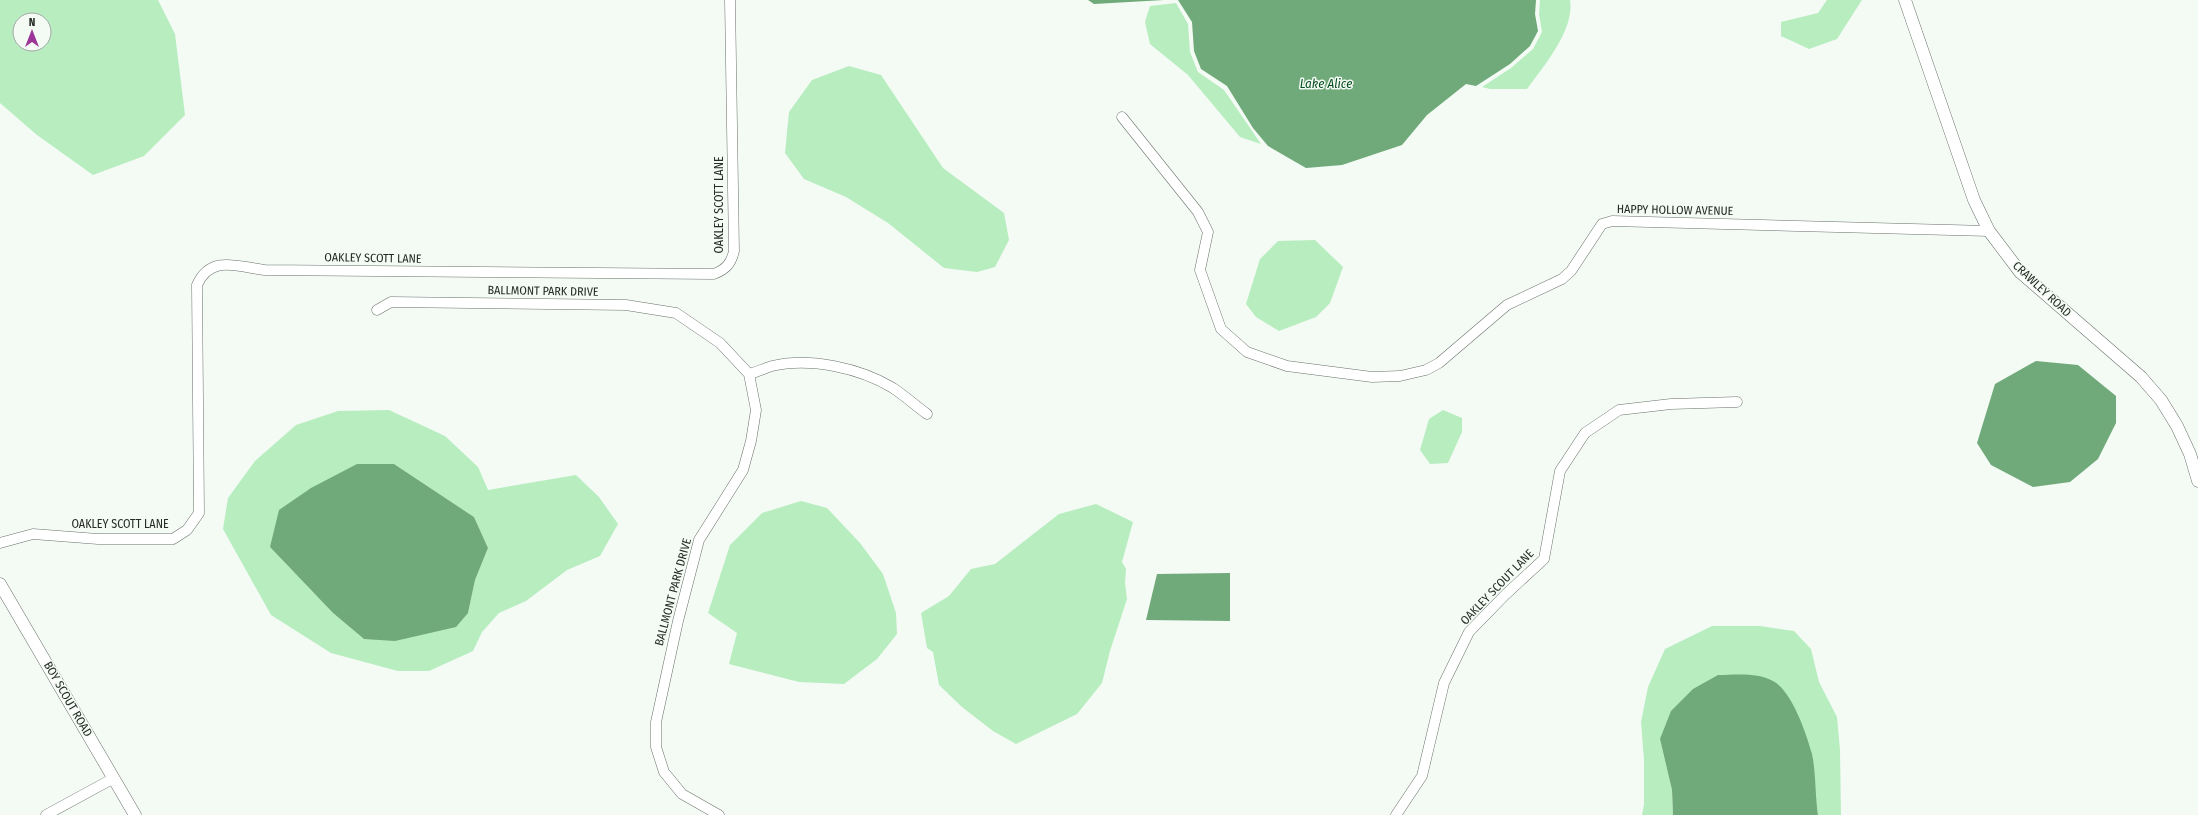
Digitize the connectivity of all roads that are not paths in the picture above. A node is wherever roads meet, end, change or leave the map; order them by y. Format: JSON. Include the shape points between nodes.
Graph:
{"nodes":[{"id":1,"x":730,"y":0,"type":"edge"},
{"id":2,"x":1905,"y":0,"type":"edge"},
{"id":3,"x":1122,"y":117,"type":"dead end"},
{"id":4,"x":1989,"y":231,"type":"junction"},
{"id":5,"x":377,"y":310,"type":"dead end"},
{"id":6,"x":749,"y":374,"type":"junction"},
{"id":7,"x":1737,"y":402,"type":"dead end"},
{"id":8,"x":927,"y":414,"type":"dead end"},
{"id":9,"x":2198,"y":481,"type":"edge"},
{"id":10,"x":0,"y":543,"type":"edge"},
{"id":11,"x":0,"y":584,"type":"edge"},
{"id":12,"x":114,"y":778,"type":"junction"},
{"id":13,"x":46,"y":815,"type":"edge"},
{"id":14,"x":135,"y":815,"type":"edge"},
{"id":15,"x":719,"y":815,"type":"edge"},
{"id":16,"x":1396,"y":815,"type":"edge"}],
"edges":[{"from":1,"to":10,"type":"street","name":"OAKLEY SCOTT LANE","via":[[734,251],[732,260],[725,269],[714,274],[706,274],[265,270],[224,264],[212,266],[202,273],[197,284],[199,513],[187,530],[173,539],[98,539],[33,534]]},
{"from":2,"to":4,"type":"street","name":"CRAWLEY ROAD","via":[[1974,200]]},
{"from":3,"to":4,"type":"street","name":"HAPPY HOLLOW AVENUE","via":[[1198,212],[1208,232],[1200,270],[1221,329],[1246,352],[1287,366],[1335,374],[1400,376],[1426,370],[1439,363],[1507,305],[1562,280],[1571,271],[1602,224],[1612,220]]},
{"from":4,"to":9,"type":"street","name":"CRAWLEY ROAD","via":[[2020,272],[2141,377],[2161,400],[2190,454]]},
{"from":5,"to":6,"type":"street","name":"BALLMONT PARK DRIVE","via":[[391,302],[626,304],[676,313],[720,343]]},
{"from":6,"to":8,"type":"street","via":[[773,366],[815,364],[842,367],[893,388]]},
{"from":6,"to":15,"type":"street","name":"BALLMONT PARK DRIVE","via":[[756,410],[751,441],[743,470],[699,540],[656,722],[656,747],[664,772],[682,794]]},
{"from":7,"to":16,"type":"street","name":"OAKLEY SCOUT LANE","via":[[1671,404],[1619,410],[1585,433],[1560,471],[1544,559],[1469,632],[1444,683],[1422,776]]},
{"from":11,"to":12,"type":"street","name":"BOY SCOUT ROAD"},
{"from":12,"to":13,"type":"street"},
{"from":12,"to":14,"type":"street","name":"BOY SCOUT ROAD"}]}
